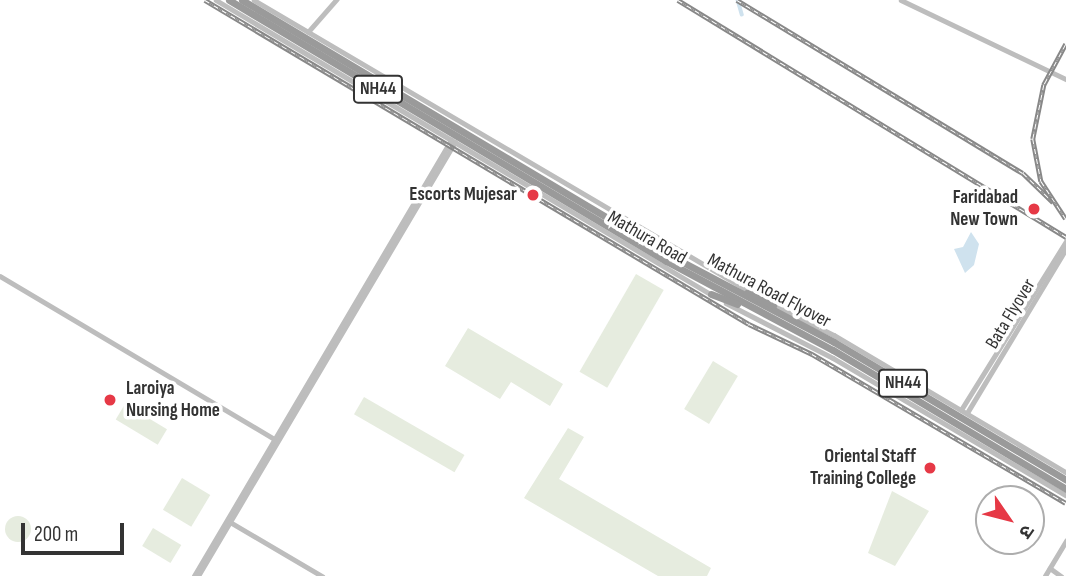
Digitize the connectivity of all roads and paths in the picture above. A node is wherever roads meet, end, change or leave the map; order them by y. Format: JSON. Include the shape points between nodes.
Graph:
{"nodes":[{"id":1,"x":216,"y":0,"type":"edge"},
{"id":2,"x":229,"y":0,"type":"edge"},
{"id":3,"x":242,"y":0,"type":"edge"},
{"id":4,"x":254,"y":0,"type":"edge"},
{"id":5,"x":336,"y":0,"type":"edge"},
{"id":6,"x":901,"y":0,"type":"edge"},
{"id":7,"x":308,"y":32,"type":"junction"},
{"id":8,"x":313,"y":47,"type":"junction"},
{"id":9,"x":1066,"y":79,"type":"edge"},
{"id":10,"x":462,"y":125,"type":"junction"},
{"id":11,"x":453,"y":140,"type":"junction"},
{"id":12,"x":623,"y":235,"type":"junction"},
{"id":13,"x":1066,"y":241,"type":"edge"},
{"id":14,"x":1066,"y":249,"type":"edge"},
{"id":15,"x":661,"y":264,"type":"junction"},
{"id":16,"x":0,"y":275,"type":"edge"},
{"id":17,"x":717,"y":282,"type":"junction"},
{"id":18,"x":712,"y":294,"type":"junction"},
{"id":19,"x":773,"y":305,"type":"junction"},
{"id":20,"x":751,"y":308,"type":"junction"},
{"id":21,"x":986,"y":377,"type":"junction"},
{"id":22,"x":979,"y":393,"type":"junction"},
{"id":23,"x":947,"y":399,"type":"junction"},
{"id":24,"x":968,"y":399,"type":"junction"},
{"id":25,"x":954,"y":403,"type":"junction"},
{"id":26,"x":962,"y":408,"type":"junction"},
{"id":27,"x":968,"y":412,"type":"junction"},
{"id":28,"x":976,"y":416,"type":"junction"},
{"id":29,"x":935,"y":418,"type":"junction"},
{"id":30,"x":984,"y":422,"type":"junction"},
{"id":31,"x":951,"y":427,"type":"junction"},
{"id":32,"x":957,"y":430,"type":"junction"},
{"id":33,"x":276,"y":441,"type":"junction"},
{"id":34,"x":974,"y":441,"type":"junction"},
{"id":35,"x":1066,"y":472,"type":"edge"},
{"id":36,"x":1066,"y":480,"type":"edge"},
{"id":37,"x":1066,"y":489,"type":"edge"},
{"id":38,"x":1066,"y":495,"type":"edge"},
{"id":39,"x":230,"y":522,"type":"junction"},
{"id":40,"x":1066,"y":543,"type":"edge"},
{"id":41,"x":1051,"y":569,"type":"junction"},
{"id":42,"x":196,"y":576,"type":"edge"},
{"id":43,"x":322,"y":576,"type":"edge"},
{"id":44,"x":1047,"y":576,"type":"edge"},
{"id":45,"x":1061,"y":576,"type":"edge"}],
"edges":[{"from":1,"to":11,"type":"main road","name":"Mathura Road"},
{"from":2,"to":8,"type":"highway","name":"Mathura Road Flyover","number":"NH44"},
{"from":3,"to":8,"type":"highway","name":"Mathura Road Flyover","number":"NH44"},
{"from":4,"to":7,"type":"main road","name":"Mathura Road"},
{"from":5,"to":7,"type":"main road"},
{"from":6,"to":9,"type":"main road"},
{"from":7,"to":10,"type":"main road","name":"Mathura Road"},
{"from":8,"to":12,"type":"highway","name":"Mathura Road Flyover","number":"NH44"},
{"from":8,"to":17,"type":"highway","name":"Mathura Road Flyover","number":"NH44"},
{"from":10,"to":11,"type":"main road"},
{"from":10,"to":19,"type":"main road","name":"Mathura Road"},
{"from":11,"to":15,"type":"main road","name":"Mathura Road"},
{"from":11,"to":33,"type":"main road"},
{"from":12,"to":15,"type":"highway"},
{"from":12,"to":20,"type":"highway","name":"Mathura Road","number":"NH44"},
{"from":13,"to":21,"type":"main road","name":"Bata Flyover"},
{"from":14,"to":21,"type":"main road","name":"Bata Flyover"},
{"from":15,"to":18,"type":"main road","name":"Mathura Road"},
{"from":16,"to":33,"type":"main road"},
{"from":17,"to":19,"type":"highway"},
{"from":17,"to":36,"type":"highway","name":"Mathura Road Flyover","number":"NH44","via":[[834,342]]},
{"from":18,"to":20,"type":"highway"},
{"from":18,"to":29,"type":"main road","name":"Mathura Road"},
{"from":19,"to":23,"type":"main road","name":"Mathura Road"},
{"from":20,"to":37,"type":"highway","name":"Mathura Road Flyover","number":"NH44"},
{"from":21,"to":22,"type":"main road","name":"Bata Flyover"},
{"from":21,"to":24,"type":"main road"},
{"from":22,"to":27,"type":"main road","name":"Bata Flyover"},
{"from":22,"to":28,"type":"main road"},
{"from":23,"to":25,"type":"main road","name":"Mathura Road"},
{"from":23,"to":29,"type":"main road","via":[[947,410]]},
{"from":24,"to":25,"type":"main road"},
{"from":24,"to":26,"type":"main road"},
{"from":25,"to":26,"type":"main road","name":"Mathura Road"},
{"from":26,"to":27,"type":"main road","name":"Mathura Road"},
{"from":26,"to":31,"type":"main road"},
{"from":27,"to":28,"type":"main road","name":"Mathura Road"},
{"from":27,"to":32,"type":"main road","name":"Bata Flyover"},
{"from":28,"to":30,"type":"main road","name":"Mathura Road"},
{"from":29,"to":31,"type":"main road","name":"Mathura Road"},
{"from":30,"to":34,"type":"main road","via":[[971,429]]},
{"from":30,"to":35,"type":"main road","name":"Mathura Road"},
{"from":31,"to":32,"type":"main road","name":"Mathura Road"},
{"from":32,"to":34,"type":"main road","name":"Mathura Road"},
{"from":33,"to":39,"type":"main road"},
{"from":33,"to":42,"type":"main road"},
{"from":34,"to":38,"type":"main road","name":"Mathura Road"},
{"from":39,"to":42,"type":"main road"},
{"from":39,"to":43,"type":"main road"},
{"from":40,"to":41,"type":"main road"},
{"from":41,"to":44,"type":"main road"},
{"from":41,"to":45,"type":"main road"}]}
